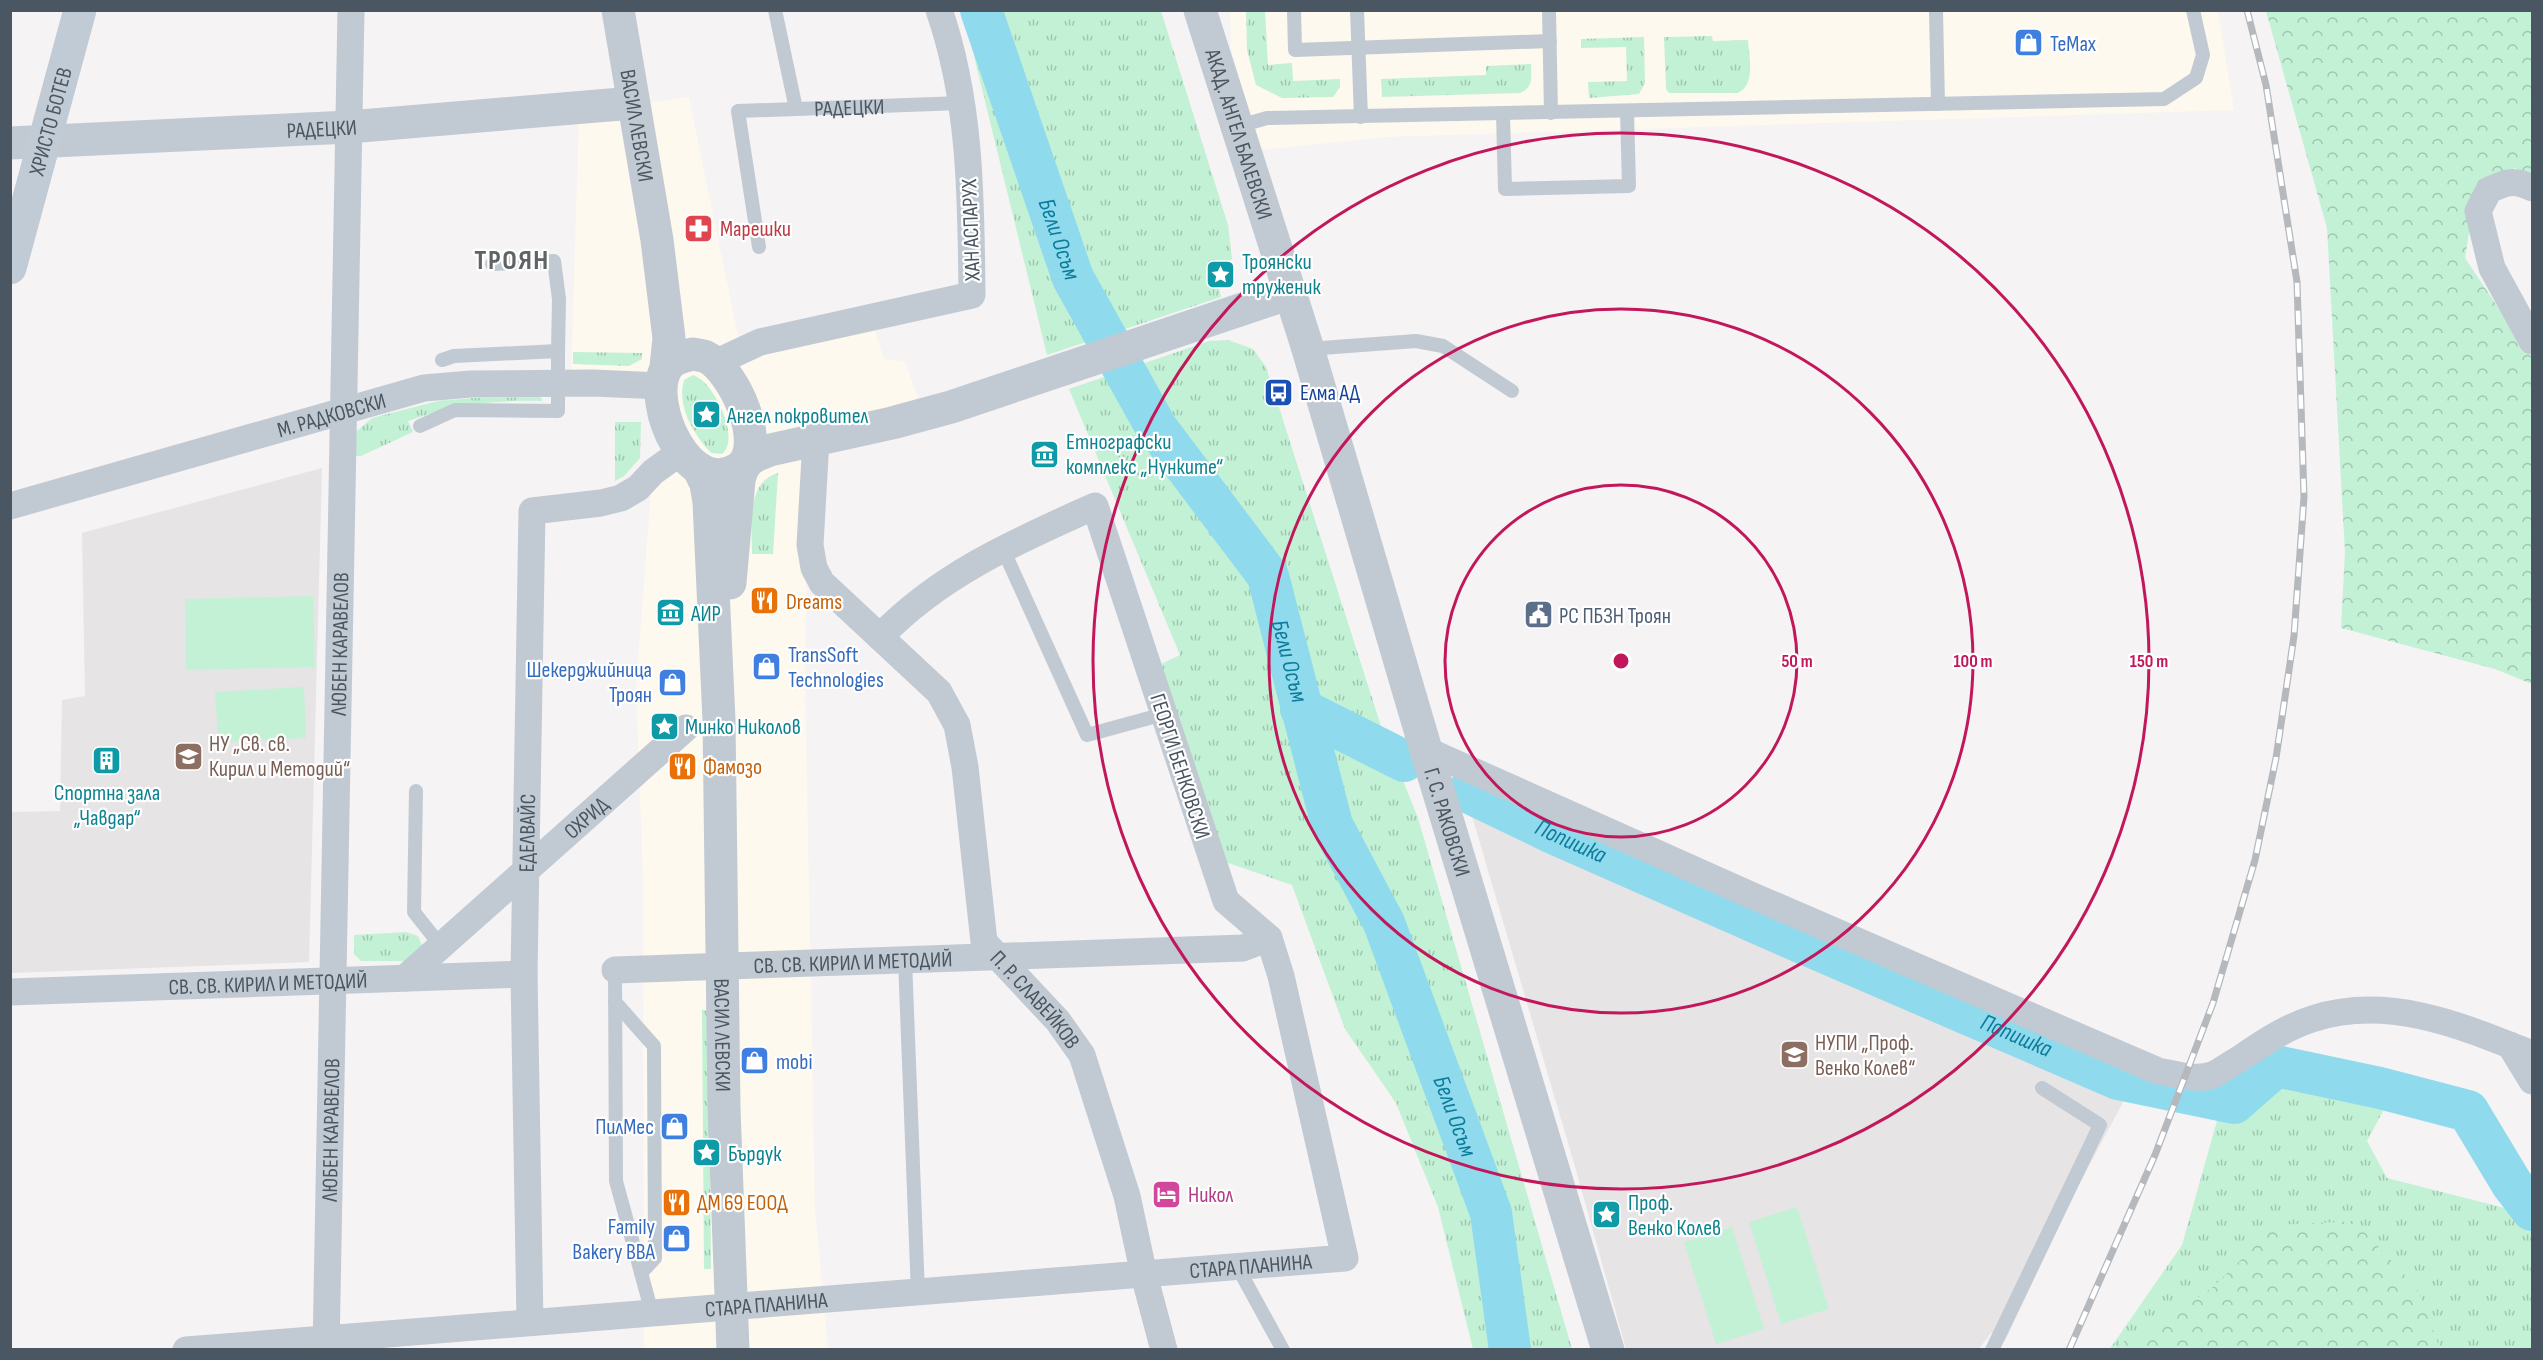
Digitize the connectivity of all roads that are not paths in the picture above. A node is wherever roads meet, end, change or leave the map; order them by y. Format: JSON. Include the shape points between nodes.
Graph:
{"nodes":[{"id":1,"x":80,"y":10,"type":"edge"},
{"id":2,"x":351,"y":10,"type":"edge"},
{"id":3,"x":618,"y":10,"type":"edge"},
{"id":4,"x":775,"y":10,"type":"edge"},
{"id":5,"x":939,"y":10,"type":"edge"},
{"id":6,"x":1200,"y":10,"type":"edge"},
{"id":7,"x":1293,"y":10,"type":"edge"},
{"id":8,"x":1357,"y":10,"type":"edge"},
{"id":9,"x":1549,"y":10,"type":"edge"},
{"id":10,"x":1936,"y":10,"type":"edge"},
{"id":11,"x":2193,"y":10,"type":"edge"},
{"id":12,"x":1550,"y":41,"type":"junction"},
{"id":13,"x":1359,"y":48,"type":"junction"},
{"id":14,"x":633,"y":103,"type":"junction"},
{"id":15,"x":962,"y":103,"type":"junction"},
{"id":16,"x":1938,"y":104,"type":"junction"},
{"id":17,"x":796,"y":109,"type":"junction"},
{"id":18,"x":1627,"y":111,"type":"junction"},
{"id":19,"x":1551,"y":113,"type":"junction"},
{"id":20,"x":1503,"y":114,"type":"junction"},
{"id":21,"x":1361,"y":117,"type":"junction"},
{"id":22,"x":349,"y":127,"type":"junction"},
{"id":23,"x":1236,"y":127,"type":"junction"},
{"id":24,"x":44,"y":142,"type":"junction"},
{"id":25,"x":10,"y":143,"type":"edge"},
{"id":26,"x":2532,"y":188,"type":"edge"},
{"id":27,"x":657,"y":240,"type":"junction"},
{"id":28,"x":759,"y":247,"type":"dead end"},
{"id":29,"x":492,"y":264,"type":"dead end"},
{"id":30,"x":10,"y":268,"type":"edge"},
{"id":31,"x":1290,"y":293,"type":"junction"},
{"id":32,"x":2532,"y":341,"type":"edge"},
{"id":33,"x":1308,"y":349,"type":"junction"},
{"id":34,"x":558,"y":351,"type":"junction"},
{"id":35,"x":710,"y":359,"type":"junction"},
{"id":36,"x":442,"y":360,"type":"dead end"},
{"id":37,"x":664,"y":377,"type":"junction"},
{"id":38,"x":559,"y":383,"type":"junction"},
{"id":39,"x":1512,"y":391,"type":"dead end"},
{"id":40,"x":744,"y":410,"type":"junction"},
{"id":41,"x":342,"y":411,"type":"junction"},
{"id":42,"x":420,"y":426,"type":"dead end"},
{"id":43,"x":860,"y":430,"type":"junction"},
{"id":44,"x":816,"y":439,"type":"junction"},
{"id":45,"x":691,"y":461,"type":"junction"},
{"id":46,"x":743,"y":465,"type":"junction"},
{"id":47,"x":10,"y":506,"type":"edge"},
{"id":48,"x":1003,"y":549,"type":"junction"},
{"id":49,"x":880,"y":637,"type":"junction"},
{"id":50,"x":1164,"y":714,"type":"junction"},
{"id":51,"x":719,"y":720,"type":"junction"},
{"id":52,"x":686,"y":728,"type":"dead end"},
{"id":53,"x":1426,"y":750,"type":"junction"},
{"id":54,"x":416,"y":791,"type":"dead end"},
{"id":55,"x":526,"y":869,"type":"junction"},
{"id":56,"x":1269,"y":938,"type":"junction"},
{"id":57,"x":440,"y":945,"type":"junction"},
{"id":58,"x":997,"y":957,"type":"junction"},
{"id":59,"x":905,"y":960,"type":"junction"},
{"id":60,"x":722,"y":967,"type":"junction"},
{"id":61,"x":615,"y":970,"type":"joint"},
{"id":62,"x":524,"y":974,"type":"junction"},
{"id":63,"x":405,"y":978,"type":"junction"},
{"id":64,"x":332,"y":981,"type":"junction"},
{"id":65,"x":10,"y":993,"type":"edge"},
{"id":66,"x":615,"y":1002,"type":"junction"},
{"id":67,"x":2521,"y":1050,"type":"edge"},
{"id":68,"x":2532,"y":1081,"type":"edge"},
{"id":69,"x":2042,"y":1088,"type":"dead end"},
{"id":70,"x":1238,"y":1268,"type":"junction"},
{"id":71,"x":641,"y":1273,"type":"junction"},
{"id":72,"x":1144,"y":1275,"type":"junction"},
{"id":73,"x":918,"y":1294,"type":"junction"},
{"id":74,"x":730,"y":1307,"type":"junction"},
{"id":75,"x":652,"y":1313,"type":"junction"},
{"id":76,"x":530,"y":1322,"type":"junction"},
{"id":77,"x":326,"y":1343,"type":"edge"},
{"id":78,"x":186,"y":1350,"type":"edge"},
{"id":79,"x":733,"y":1350,"type":"edge"},
{"id":80,"x":1164,"y":1350,"type":"edge"},
{"id":81,"x":1283,"y":1350,"type":"edge"},
{"id":82,"x":1608,"y":1350,"type":"edge"},
{"id":83,"x":1992,"y":1350,"type":"edge"}],
"edges":[{"from":1,"to":24,"type":"main road","name":"ХРИСТО БОТЕВ"},
{"from":2,"to":22,"type":"street","name":"ЛЮБЕН КАРАВЕЛОВ"},
{"from":3,"to":14,"type":"street","name":"ВАСИЛ ЛЕВСКИ"},
{"from":4,"to":17,"type":"lane"},
{"from":5,"to":15,"type":"street","name":"ХАН АСПАРУХ"},
{"from":6,"to":23,"type":"street","name":"АКАД. АНГЕЛ БАЛЕВСКИ"},
{"from":7,"to":13,"type":"lane","via":[[1295,50]]},
{"from":8,"to":13,"type":"lane"},
{"from":9,"to":12,"type":"lane"},
{"from":10,"to":16,"type":"lane"},
{"from":11,"to":16,"type":"lane","via":[[2204,55],[2196,78],[2164,99]]},
{"from":12,"to":13,"type":"lane"},
{"from":12,"to":19,"type":"lane"},
{"from":13,"to":21,"type":"lane"},
{"from":14,"to":22,"type":"street","name":"РАДЕЦКИ"},
{"from":14,"to":27,"type":"street","name":"ВАСИЛ ЛЕВСКИ"},
{"from":15,"to":17,"type":"lane","name":"РАДЕЦКИ"},
{"from":15,"to":35,"type":"street","name":"ХАН АСПАРУХ","via":[[971,206],[972,295],[760,342]]},
{"from":16,"to":18,"type":"lane"},
{"from":17,"to":28,"type":"lane","name":"РАДЕЦКИ","via":[[738,111]]},
{"from":18,"to":19,"type":"lane"},
{"from":18,"to":20,"type":"lane","via":[[1629,186],[1606,187],[1505,189]]},
{"from":19,"to":20,"type":"lane"},
{"from":20,"to":21,"type":"lane"},
{"from":21,"to":23,"type":"lane","via":[[1267,118]]},
{"from":22,"to":24,"type":"street","name":"РАДЕЦКИ"},
{"from":22,"to":41,"type":"street","name":"ЛЮБЕН КАРАВЕЛОВ"},
{"from":23,"to":31,"type":"street","name":"АКАД. АНГЕЛ БАЛЕВСКИ"},
{"from":24,"to":25,"type":"street","name":"РАДЕЦКИ"},
{"from":24,"to":30,"type":"main road","name":"ХРИСТО БОТЕВ"},
{"from":26,"to":32,"type":"street","via":[[2519,182],[2489,190],[2478,211],[2492,268]]},
{"from":27,"to":35,"type":"street","name":"ВАСИЛ ЛЕВСКИ","via":[[691,333]]},
{"from":27,"to":37,"type":"street","name":"ВАСИЛ ЛЕВСКИ","via":[[669,338]]},
{"from":29,"to":34,"type":"lane","via":[[554,261],[559,299]]},
{"from":31,"to":33,"type":"street","name":"Г. С. РАКОВСКИ"},
{"from":31,"to":43,"type":"street","via":[[951,407]]},
{"from":33,"to":39,"type":"lane","via":[[1430,343],[1443,346]]},
{"from":33,"to":53,"type":"street","name":"Г. С. РАКОВСКИ"},
{"from":34,"to":36,"type":"lane","via":[[454,356]]},
{"from":34,"to":38,"type":"lane"},
{"from":35,"to":37,"type":"street","via":[[693,354],[680,357]]},
{"from":35,"to":40,"type":"street","via":[[735,389]]},
{"from":37,"to":38,"type":"street","name":"М. РАДКОВСКИ"},
{"from":37,"to":45,"type":"street","via":[[665,416],[670,432]]},
{"from":38,"to":41,"type":"street","name":"М. РАДКОВСКИ","via":[[424,388]]},
{"from":38,"to":42,"type":"lane","via":[[558,411],[455,410]]},
{"from":40,"to":43,"type":"street","via":[[756,423],[782,433]]},
{"from":40,"to":46,"type":"street","via":[[749,452]]},
{"from":41,"to":47,"type":"street","name":"М. РАДКОВСКИ"},
{"from":41,"to":64,"type":"street","name":"ЛЮБЕН КАРАВЕЛОВ"},
{"from":43,"to":44,"type":"street"},
{"from":44,"to":46,"type":"street","via":[[770,450]]},
{"from":44,"to":49,"type":"street","name":"П. Р. СЛАВЕЙКОВ","via":[[810,545],[814,568],[822,583]]},
{"from":45,"to":46,"type":"street","via":[[715,476],[730,474]]},
{"from":45,"to":51,"type":"street","name":"ВАСИЛ ЛЕВСКИ","via":[[706,483],[709,502]]},
{"from":45,"to":55,"type":"street","name":"ЕДЕЛВАЙС","via":[[653,472],[621,498],[601,504],[532,511]]},
{"from":46,"to":51,"type":"street","name":"ВАСИЛ ЛЕВСКИ"},
{"from":48,"to":49,"type":"street","name":"ГЕОРГИ БЕНКОВСКИ","via":[[942,584],[905,611]]},
{"from":48,"to":50,"type":"lane","via":[[1087,735]]},
{"from":48,"to":50,"type":"street","name":"ГЕОРГИ БЕНКОВСКИ","via":[[1095,506]]},
{"from":49,"to":58,"type":"street","name":"П. Р. СЛАВЕЙКОВ","via":[[939,692],[957,725],[984,942]]},
{"from":50,"to":56,"type":"street","name":"ГЕОРГИ БЕНКОВСКИ","via":[[1226,901]]},
{"from":51,"to":60,"type":"street","name":"ВАСИЛ ЛЕВСКИ"},
{"from":52,"to":55,"type":"street","name":"ОХРИД"},
{"from":53,"to":67,"type":"street","via":[[2158,1071],[2186,1077],[2212,1076],[2274,1036],[2310,1019],[2356,1011],[2403,1011],[2426,1016]]},
{"from":53,"to":82,"type":"street","name":"Г. С. РАКОВСКИ"},
{"from":54,"to":57,"type":"lane","via":[[414,912]]},
{"from":55,"to":57,"type":"street","name":"ОХРИД"},
{"from":55,"to":62,"type":"street","name":"ЕДЕЛВАЙС"},
{"from":56,"to":58,"type":"street","name":"СВ. СВ. КИРИЛ И МЕТОДИЙ","via":[[1243,948]]},
{"from":56,"to":70,"type":"street","name":"СТАРА ПЛАНИНА","via":[[1345,1258]]},
{"from":57,"to":63,"type":"street","name":"ОХРИД"},
{"from":58,"to":59,"type":"street","name":"СВ. СВ. КИРИЛ И МЕТОДИЙ"},
{"from":58,"to":72,"type":"street","name":"П. Р. СЛАВЕЙКОВ","via":[[1058,1021],[1082,1055],[1127,1196]]},
{"from":59,"to":60,"type":"street","name":"СВ. СВ. КИРИЛ И МЕТОДИЙ"},
{"from":59,"to":73,"type":"lane"},
{"from":60,"to":61,"type":"street","name":"СВ. СВ. КИРИЛ И МЕТОДИЙ"},
{"from":60,"to":74,"type":"street","name":"ВАСИЛ ЛЕВСКИ"},
{"from":61,"to":66,"type":"lane"},
{"from":62,"to":63,"type":"street","name":"СВ. СВ. КИРИЛ И МЕТОДИЙ"},
{"from":62,"to":76,"type":"street","name":"ЕДЕЛВАЙС"},
{"from":63,"to":64,"type":"street","name":"СВ. СВ. КИРИЛ И МЕТОДИЙ"},
{"from":64,"to":65,"type":"street","name":"СВ. СВ. КИРИЛ И МЕТОДИЙ"},
{"from":64,"to":77,"type":"street","name":"ЛЮБЕН КАРАВЕЛОВ"},
{"from":66,"to":71,"type":"lane","via":[[616,1181]]},
{"from":66,"to":71,"type":"lane","via":[[654,1046],[655,1258]]},
{"from":67,"to":68,"type":"street"},
{"from":69,"to":83,"type":"lane","via":[[2100,1125]]},
{"from":70,"to":72,"type":"street","name":"СТАРА ПЛАНИНА"},
{"from":70,"to":81,"type":"lane"},
{"from":71,"to":75,"type":"lane"},
{"from":72,"to":73,"type":"street","name":"СТАРА ПЛАНИНА"},
{"from":72,"to":80,"type":"street","name":"П. Р. СЛАВЕЙКОВ"},
{"from":73,"to":74,"type":"street","name":"СТАРА ПЛАНИНА"},
{"from":74,"to":75,"type":"street","name":"СТАРА ПЛАНИНА"},
{"from":74,"to":79,"type":"street","name":"ВАСИЛ ЛЕВСКИ"},
{"from":75,"to":76,"type":"street","name":"СТАРА ПЛАНИНА"},
{"from":76,"to":77,"type":"street","name":"СТАРА ПЛАНИНА"},
{"from":77,"to":78,"type":"street","name":"СТАРА ПЛАНИНА"}]}
